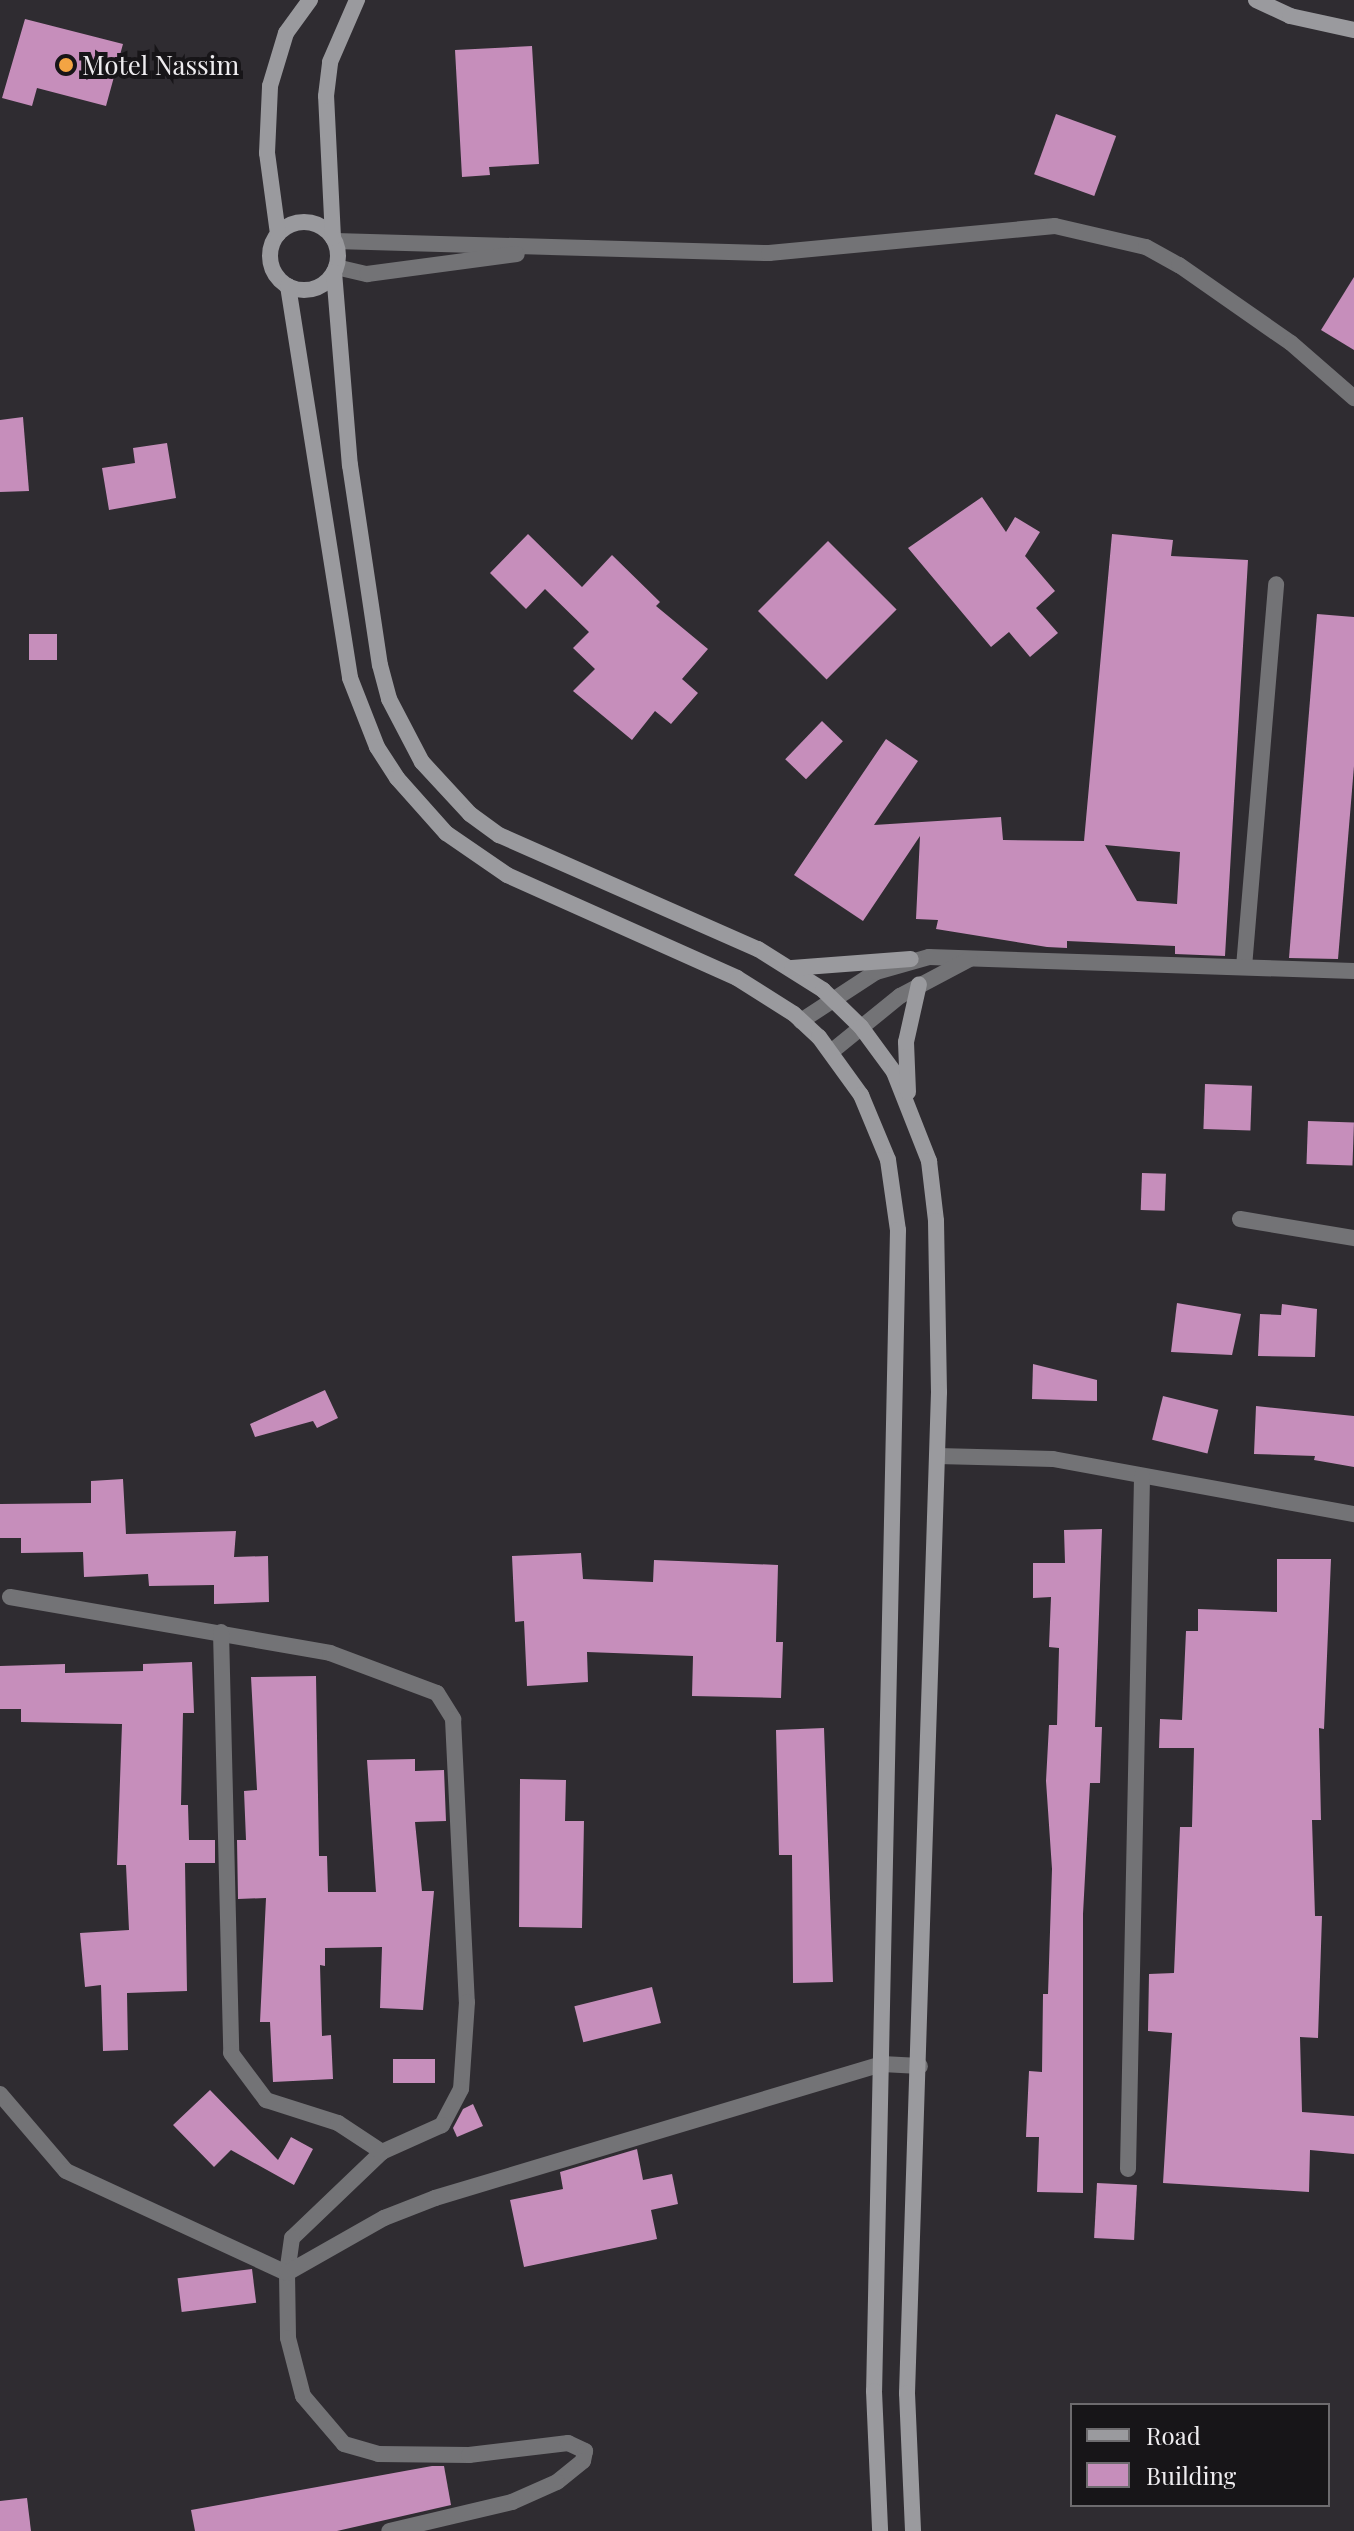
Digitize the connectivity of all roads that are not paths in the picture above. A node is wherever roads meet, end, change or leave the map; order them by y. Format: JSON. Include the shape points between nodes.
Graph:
{"nodes":[{"id":1,"x":310,"y":0,"type":"edge"},
{"id":2,"x":357,"y":0,"type":"edge"},
{"id":3,"x":1256,"y":0,"type":"edge"},
{"id":4,"x":1354,"y":30,"type":"edge"},
{"id":5,"x":278,"y":234,"type":"junction"},
{"id":6,"x":334,"y":240,"type":"junction"},
{"id":7,"x":542,"y":248,"type":"junction"},
{"id":8,"x":335,"y":270,"type":"junction"},
{"id":9,"x":288,"y":286,"type":"junction"},
{"id":10,"x":1354,"y":398,"type":"edge"},
{"id":11,"x":1276,"y":584,"type":"dead end"},
{"id":12,"x":975,"y":956,"type":"junction"},
{"id":13,"x":911,"y":959,"type":"junction"},
{"id":14,"x":1244,"y":967,"type":"junction"},
{"id":15,"x":792,"y":968,"type":"junction"},
{"id":16,"x":1354,"y":971,"type":"edge"},
{"id":17,"x":919,"y":984,"type":"junction"},
{"id":18,"x":833,"y":999,"type":"junction"},
{"id":19,"x":801,"y":1021,"type":"junction"},
{"id":20,"x":861,"y":1027,"type":"junction"},
{"id":21,"x":831,"y":1052,"type":"junction"},
{"id":22,"x":909,"y":1101,"type":"junction"},
{"id":23,"x":1240,"y":1219,"type":"dead end"},
{"id":24,"x":1354,"y":1238,"type":"edge"},
{"id":25,"x":937,"y":1456,"type":"junction"},
{"id":26,"x":1142,"y":1476,"type":"junction"},
{"id":27,"x":1354,"y":1514,"type":"edge"},
{"id":28,"x":10,"y":1597,"type":"dead end"},
{"id":29,"x":221,"y":1632,"type":"junction"},
{"id":30,"x":882,"y":2064,"type":"junction"},
{"id":31,"x":920,"y":2066,"type":"junction"},
{"id":32,"x":0,"y":2094,"type":"edge"},
{"id":33,"x":382,"y":2152,"type":"junction"},
{"id":34,"x":1128,"y":2169,"type":"dead end"},
{"id":35,"x":287,"y":2273,"type":"junction"},
{"id":36,"x":389,"y":2531,"type":"edge"},
{"id":37,"x":880,"y":2531,"type":"edge"},
{"id":38,"x":913,"y":2531,"type":"edge"}],
"edges":[{"from":1,"to":5,"type":"main road","via":[[286,33],[270,86],[267,153]]},
{"from":2,"to":6,"type":"main road","via":[[330,62],[326,96]]},
{"from":3,"to":4,"type":"main road","via":[[1290,16]]},
{"from":5,"to":6,"type":"main road","via":[[307,222]]},
{"from":5,"to":9,"type":"main road","via":[[271,262]]},
{"from":6,"to":7,"type":"street"},
{"from":6,"to":8,"type":"main road"},
{"from":7,"to":8,"type":"street","via":[[378,273]]},
{"from":7,"to":10,"type":"street","via":[[769,253],[1055,226],[1146,247],[1179,265],[1280,334]]},
{"from":8,"to":9,"type":"main road","via":[[318,287]]},
{"from":8,"to":15,"type":"main road","via":[[350,465],[380,665],[399,720],[422,762],[470,814],[530,852]]},
{"from":9,"to":19,"type":"main road","via":[[350,678],[362,713],[397,778],[446,833],[507,875],[737,978]]},
{"from":11,"to":14,"type":"street"},
{"from":12,"to":13,"type":"street"},
{"from":12,"to":14,"type":"street"},
{"from":12,"to":17,"type":"street"},
{"from":13,"to":15,"type":"main road"},
{"from":13,"to":18,"type":"street","via":[[876,972]]},
{"from":14,"to":16,"type":"street"},
{"from":15,"to":18,"type":"main road"},
{"from":17,"to":20,"type":"street"},
{"from":17,"to":22,"type":"main road","via":[[906,1042]]},
{"from":18,"to":19,"type":"street"},
{"from":18,"to":20,"type":"main road"},
{"from":19,"to":21,"type":"main road"},
{"from":20,"to":21,"type":"street"},
{"from":20,"to":22,"type":"main road"},
{"from":21,"to":30,"type":"main road","via":[[877,1127],[891,1172],[898,1230]]},
{"from":22,"to":25,"type":"main road","via":[[929,1161],[936,1221]]},
{"from":23,"to":24,"type":"street"},
{"from":25,"to":26,"type":"street","via":[[1053,1459]]},
{"from":25,"to":31,"type":"main road"},
{"from":26,"to":27,"type":"street"},
{"from":26,"to":34,"type":"street"},
{"from":28,"to":29,"type":"street"},
{"from":29,"to":33,"type":"street","via":[[231,2053],[266,2100],[338,2123]]},
{"from":29,"to":33,"type":"street","via":[[330,1653],[424,1688],[437,1693],[453,1719],[467,2002],[461,2089],[442,2125]]},
{"from":30,"to":31,"type":"street"},
{"from":30,"to":35,"type":"street","via":[[435,2198],[384,2218]]},
{"from":30,"to":37,"type":"main road","via":[[874,2391]]},
{"from":31,"to":38,"type":"main road","via":[[907,2393]]},
{"from":32,"to":35,"type":"street","via":[[66,2171]]},
{"from":33,"to":35,"type":"street","via":[[292,2238]]},
{"from":35,"to":36,"type":"street","via":[[288,2338],[303,2396],[344,2444],[378,2454],[469,2455],[568,2443],[585,2451],[583,2461],[557,2482],[512,2502]]}]}
